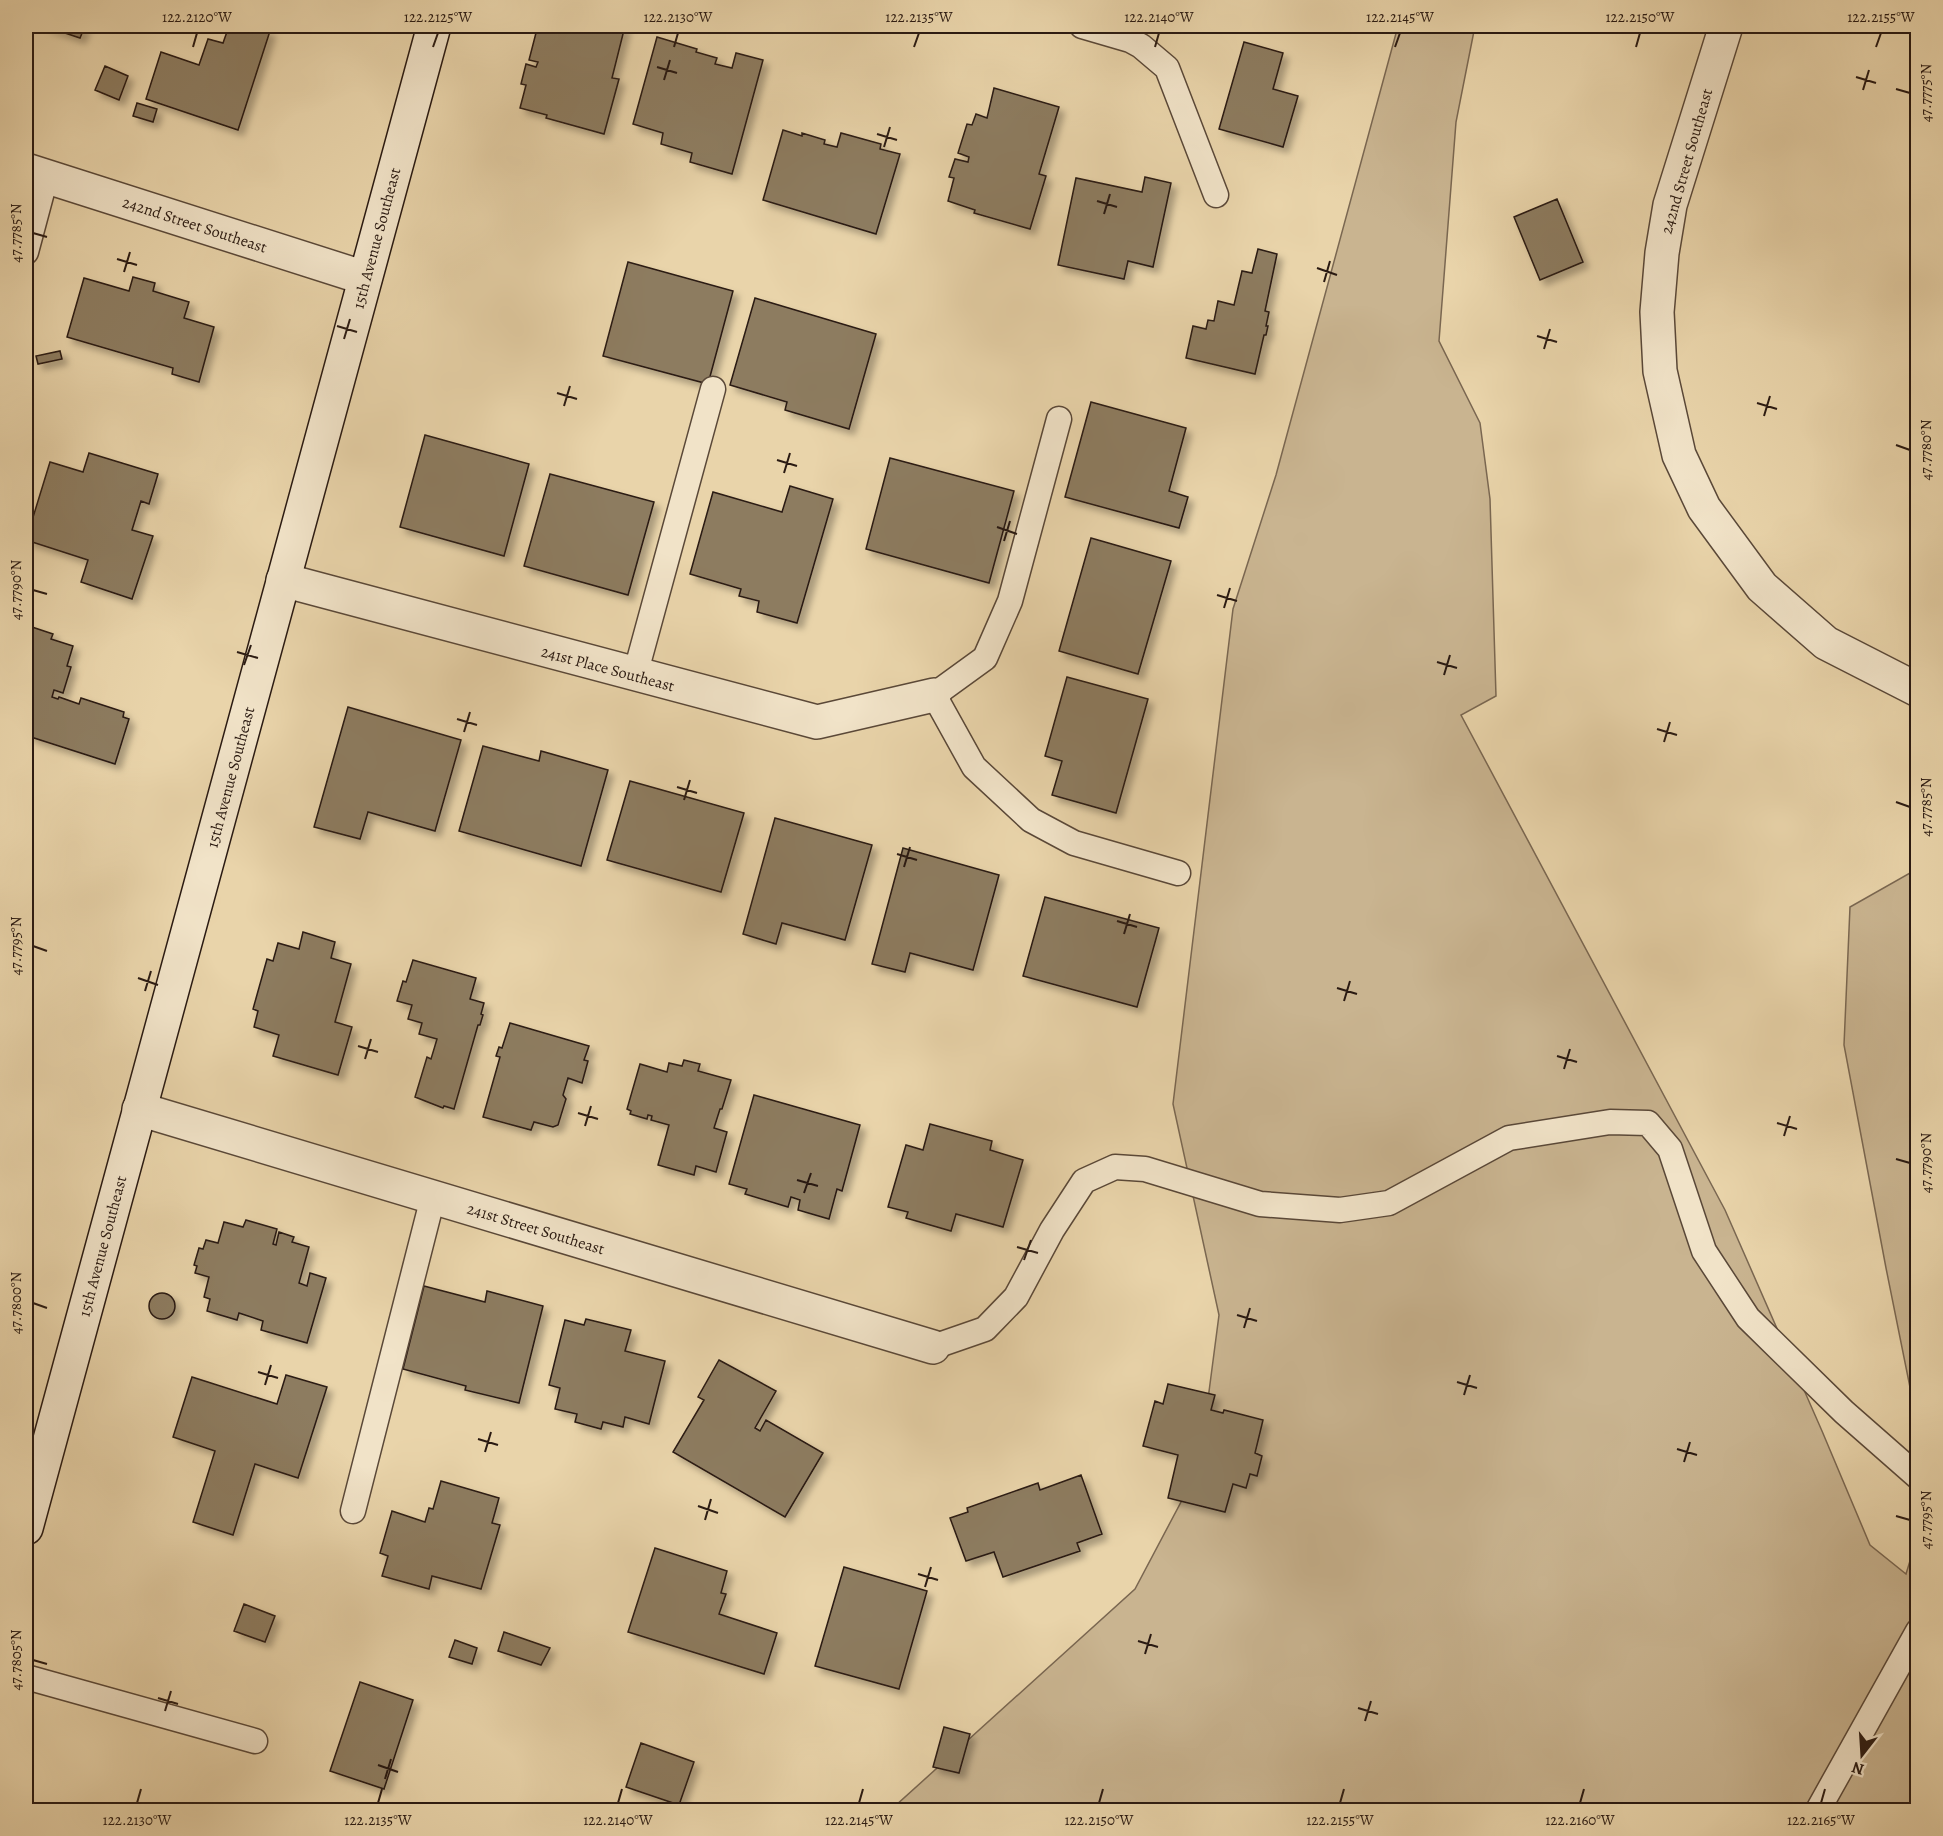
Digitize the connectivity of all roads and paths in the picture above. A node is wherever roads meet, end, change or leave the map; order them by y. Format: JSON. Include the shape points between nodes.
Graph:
{"nodes":[{"id":1,"x":434,"y":26,"type":"edge"},
{"id":2,"x":1082,"y":26,"type":"edge"},
{"id":3,"x":1726,"y":26,"type":"edge"},
{"id":4,"x":36,"y":173,"type":"edge"},
{"id":5,"x":1216,"y":195,"type":"dead end"},
{"id":6,"x":26,"y":252,"type":"edge"},
{"id":7,"x":365,"y":278,"type":"junction"},
{"id":8,"x":713,"y":388,"type":"dead end"},
{"id":9,"x":1059,"y":419,"type":"dead end"},
{"id":10,"x":283,"y":580,"type":"junction"},
{"id":11,"x":635,"y":675,"type":"junction"},
{"id":12,"x":1917,"y":690,"type":"edge"},
{"id":13,"x":934,"y":695,"type":"junction"},
{"id":14,"x":1178,"y":873,"type":"dead end"},
{"id":15,"x":139,"y":1110,"type":"junction"},
{"id":16,"x":433,"y":1197,"type":"junction"},
{"id":17,"x":933,"y":1347,"type":"joint"},
{"id":18,"x":1917,"y":1477,"type":"edge"},
{"id":19,"x":353,"y":1511,"type":"dead end"},
{"id":20,"x":26,"y":1528,"type":"edge"},
{"id":21,"x":1917,"y":1631,"type":"edge"},
{"id":22,"x":26,"y":1677,"type":"edge"},
{"id":23,"x":255,"y":1741,"type":"dead end"},
{"id":24,"x":1818,"y":1810,"type":"edge"}],
"edges":[{"from":1,"to":7,"type":"street","name":"15th Avenue Southeast"},
{"from":2,"to":5,"type":"lane","via":[[1135,43],[1167,68]]},
{"from":3,"to":12,"type":"street","name":"242nd Street Southeast","via":[[1670,205],[1662,253],[1657,312],[1660,370],[1679,456],[1704,508],[1762,587],[1826,643]]},
{"from":4,"to":6,"type":"lane"},
{"from":4,"to":7,"type":"street","name":"242nd Street Southeast"},
{"from":7,"to":10,"type":"street","name":"15th Avenue Southeast"},
{"from":8,"to":11,"type":"lane"},
{"from":9,"to":13,"type":"lane","via":[[1010,601],[985,658]]},
{"from":10,"to":11,"type":"street","name":"241st Place Southeast"},
{"from":10,"to":15,"type":"street","name":"15th Avenue Southeast"},
{"from":11,"to":13,"type":"street","name":"241st Place Southeast","via":[[817,722]]},
{"from":13,"to":14,"type":"lane","via":[[974,767],[1031,820],[1074,843]]},
{"from":15,"to":16,"type":"street","name":"241st Street Southeast"},
{"from":15,"to":20,"type":"street","name":"15th Avenue Southeast"},
{"from":16,"to":17,"type":"street","name":"241st Street Southeast"},
{"from":16,"to":19,"type":"lane"},
{"from":17,"to":18,"type":"lane","via":[[985,1329],[1016,1297],[1084,1181],[1115,1167],[1145,1169],[1260,1204],[1340,1210],[1389,1203],[1509,1138],[1610,1122],[1648,1123],[1670,1149],[1704,1251],[1748,1318]]},
{"from":21,"to":24,"type":"lane"},
{"from":22,"to":23,"type":"lane"}]}
